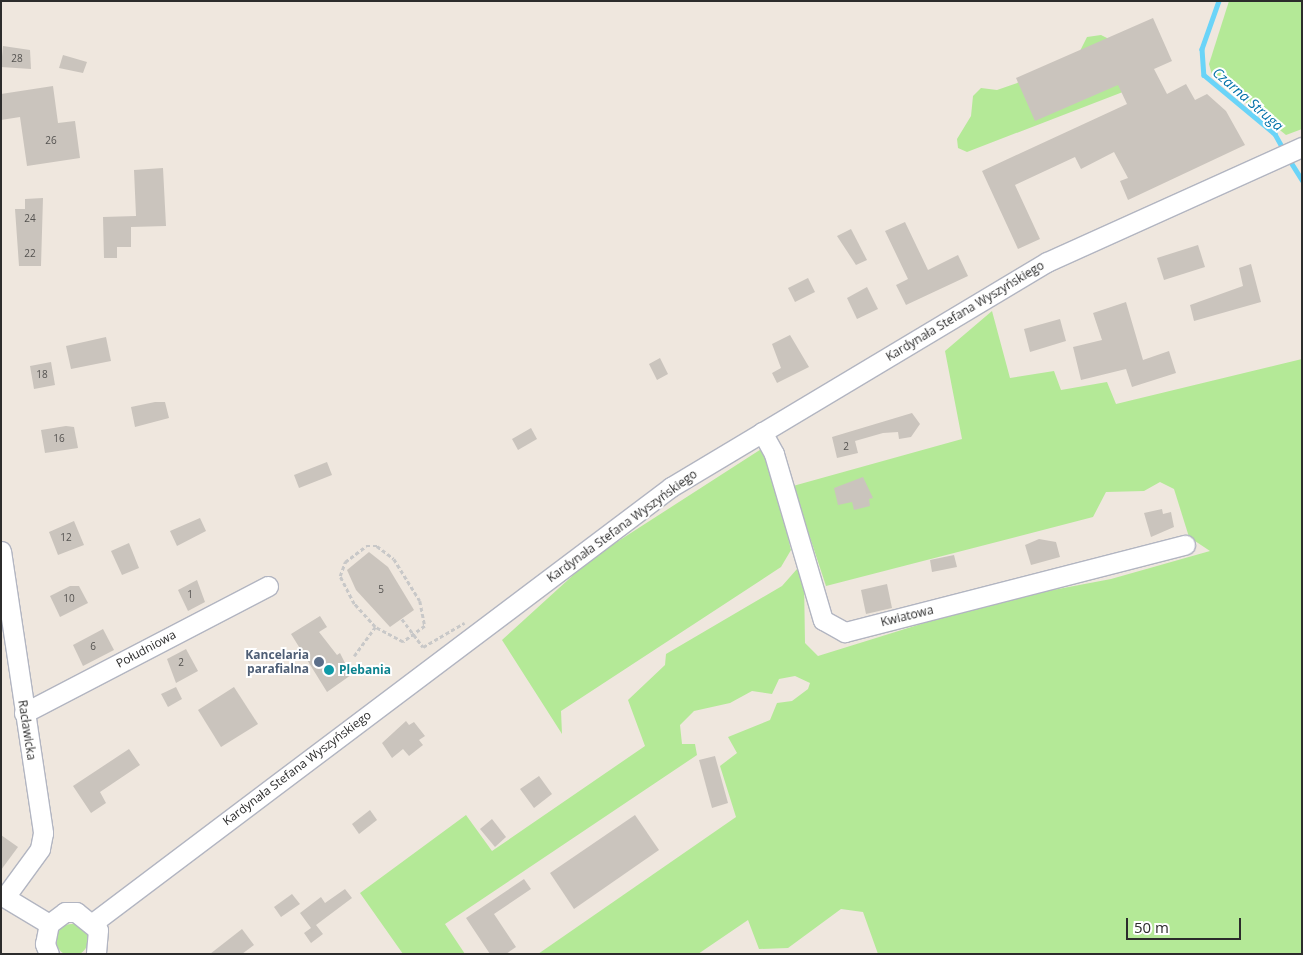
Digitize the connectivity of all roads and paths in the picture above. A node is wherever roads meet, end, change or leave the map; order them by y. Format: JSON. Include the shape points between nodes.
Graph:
{"nodes":[{"id":1,"x":1300,"y":148,"type":"edge"},
{"id":2,"x":762,"y":432,"type":"junction"},
{"id":3,"x":1185,"y":545,"type":"dead end"},
{"id":4,"x":1,"y":551,"type":"edge"},
{"id":5,"x":268,"y":586,"type":"dead end"},
{"id":6,"x":402,"y":619,"type":"dead end"},
{"id":7,"x":375,"y":627,"type":"junction"},
{"id":8,"x":414,"y":634,"type":"junction"},
{"id":9,"x":422,"y":644,"type":"dead end"},
{"id":10,"x":354,"y":656,"type":"dead end"},
{"id":11,"x":24,"y":713,"type":"junction"},
{"id":12,"x":3,"y":896,"type":"edge"},
{"id":13,"x":94,"y":922,"type":"junction"},
{"id":14,"x":49,"y":924,"type":"junction"},
{"id":15,"x":49,"y":954,"type":"edge"},
{"id":16,"x":96,"y":954,"type":"edge"}],
"edges":[{"from":1,"to":2,"type":"street","name":"Kardynała Stefana Wyszyńskiego","via":[[1047,262]]},
{"from":2,"to":3,"type":"street","name":"Kwiatowa","via":[[774,454],[823,620],[845,632]]},
{"from":2,"to":13,"type":"street","name":"Kardynała Stefana Wyszyńskiego","via":[[671,487],[515,595]]},
{"from":4,"to":11,"type":"street","name":"Racławicka"},
{"from":5,"to":11,"type":"street","name":"Południowa"},
{"from":6,"to":8,"type":"path"},
{"from":7,"to":8,"type":"path","via":[[403,642]]},
{"from":7,"to":8,"type":"path","via":[[354,604],[340,576],[345,562],[366,546],[377,546],[394,559],[412,580],[425,626]]},
{"from":7,"to":10,"type":"path"},
{"from":8,"to":9,"type":"path"},
{"from":11,"to":12,"type":"street","name":"Racławicka","via":[[44,833],[40,849]]},
{"from":12,"to":14,"type":"street"},
{"from":13,"to":14,"type":"street","via":[[71,912]]},
{"from":13,"to":16,"type":"street","via":[[100,938]]},
{"from":14,"to":15,"type":"street","via":[[45,939]]}]}
